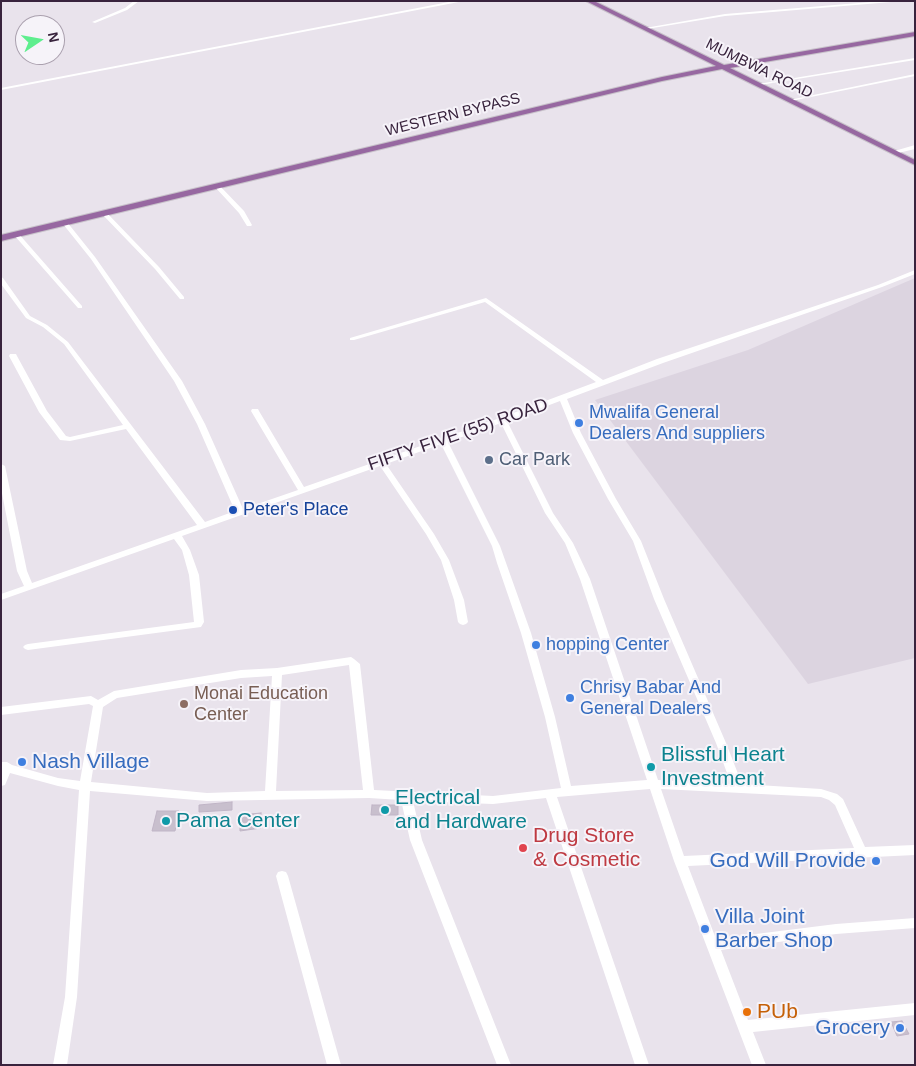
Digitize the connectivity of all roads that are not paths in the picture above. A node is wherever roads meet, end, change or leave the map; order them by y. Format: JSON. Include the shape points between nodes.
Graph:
{"nodes":[{"id":1,"x":137,"y":1,"type":"edge"},
{"id":2,"x":462,"y":1,"type":"edge"},
{"id":3,"x":589,"y":1,"type":"edge"},
{"id":4,"x":901,"y":1,"type":"edge"},
{"id":5,"x":94,"y":22,"type":"dead end"},
{"id":6,"x":646,"y":28,"type":"junction"},
{"id":7,"x":913,"y":36,"type":"edge"},
{"id":8,"x":703,"y":56,"type":"junction"},
{"id":9,"x":915,"y":59,"type":"edge"},
{"id":10,"x":750,"y":62,"type":"junction"},
{"id":11,"x":724,"y":66,"type":"junction"},
{"id":12,"x":693,"y":72,"type":"junction"},
{"id":13,"x":915,"y":75,"type":"edge"},
{"id":14,"x":744,"y":76,"type":"junction"},
{"id":15,"x":760,"y":84,"type":"junction"},
{"id":16,"x":1,"y":89,"type":"edge"},
{"id":17,"x":790,"y":100,"type":"junction"},
{"id":18,"x":915,"y":147,"type":"edge"},
{"id":19,"x":894,"y":152,"type":"junction"},
{"id":20,"x":915,"y":163,"type":"edge"},
{"id":21,"x":217,"y":186,"type":"junction"},
{"id":22,"x":104,"y":213,"type":"junction"},
{"id":23,"x":65,"y":223,"type":"junction"},
{"id":24,"x":250,"y":225,"type":"dead end"},
{"id":25,"x":16,"y":234,"type":"junction"},
{"id":26,"x":1,"y":238,"type":"edge"},
{"id":27,"x":915,"y":272,"type":"edge"},
{"id":28,"x":1,"y":280,"type":"edge"},
{"id":29,"x":182,"y":298,"type":"dead end"},
{"id":30,"x":80,"y":307,"type":"dead end"},
{"id":31,"x":352,"y":339,"type":"dead end"},
{"id":32,"x":13,"y":356,"type":"dead end"},
{"id":33,"x":602,"y":383,"type":"junction"},
{"id":34,"x":563,"y":398,"type":"junction"},
{"id":35,"x":255,"y":411,"type":"dead end"},
{"id":36,"x":503,"y":420,"type":"junction"},
{"id":37,"x":128,"y":426,"type":"junction"},
{"id":38,"x":443,"y":440,"type":"junction"},
{"id":39,"x":381,"y":462,"type":"junction"},
{"id":40,"x":1,"y":466,"type":"edge"},
{"id":41,"x":302,"y":490,"type":"junction"},
{"id":42,"x":240,"y":512,"type":"junction"},
{"id":43,"x":203,"y":526,"type":"junction"},
{"id":44,"x":177,"y":536,"type":"junction"},
{"id":45,"x":29,"y":587,"type":"junction"},
{"id":46,"x":1,"y":598,"type":"edge"},
{"id":47,"x":463,"y":622,"type":"dead end"},
{"id":48,"x":28,"y":647,"type":"dead end"},
{"id":49,"x":277,"y":672,"type":"junction"},
{"id":50,"x":98,"y":704,"type":"junction"},
{"id":51,"x":1,"y":711,"type":"edge"},
{"id":52,"x":4,"y":766,"type":"edge"},
{"id":53,"x":1,"y":782,"type":"edge"},
{"id":54,"x":653,"y":784,"type":"junction"},
{"id":55,"x":85,"y":786,"type":"junction"},
{"id":56,"x":738,"y":789,"type":"junction"},
{"id":57,"x":567,"y":791,"type":"junction"},
{"id":58,"x":550,"y":793,"type":"junction"},
{"id":59,"x":369,"y":794,"type":"junction"},
{"id":60,"x":270,"y":796,"type":"junction"},
{"id":61,"x":406,"y":796,"type":"junction"},
{"id":62,"x":915,"y":850,"type":"edge"},
{"id":63,"x":862,"y":853,"type":"junction"},
{"id":64,"x":680,"y":861,"type":"junction"},
{"id":65,"x":282,"y":876,"type":"dead end"},
{"id":66,"x":915,"y":923,"type":"edge"},
{"id":67,"x":714,"y":945,"type":"junction"},
{"id":68,"x":915,"y":1009,"type":"edge"},
{"id":69,"x":744,"y":1027,"type":"junction"},
{"id":70,"x":60,"y":1065,"type":"edge"},
{"id":71,"x":334,"y":1065,"type":"edge"},
{"id":72,"x":504,"y":1065,"type":"edge"},
{"id":73,"x":642,"y":1065,"type":"edge"},
{"id":74,"x":759,"y":1065,"type":"edge"}],
"edges":[{"from":1,"to":5,"type":"street","via":[[126,10]]},
{"from":2,"to":16,"type":"street"},
{"from":3,"to":6,"type":"main road","name":"MUMBWA ROAD"},
{"from":4,"to":6,"type":"street","via":[[725,15]]},
{"from":6,"to":8,"type":"main road","name":"MUMBWA ROAD"},
{"from":7,"to":10,"type":"main road","name":"WESTERN BYPASS"},
{"from":8,"to":10,"type":"main road"},
{"from":8,"to":11,"type":"main road","name":"MUMBWA ROAD"},
{"from":8,"to":12,"type":"main road","via":[[706,65]]},
{"from":9,"to":15,"type":"street"},
{"from":10,"to":11,"type":"main road","name":"WESTERN BYPASS"},
{"from":10,"to":14,"type":"main road","via":[[742,67]]},
{"from":11,"to":12,"type":"main road","name":"WESTERN BYPASS"},
{"from":11,"to":14,"type":"main road","name":"MUMBWA ROAD"},
{"from":12,"to":14,"type":"main road"},
{"from":12,"to":21,"type":"main road","name":"WESTERN BYPASS"},
{"from":13,"to":17,"type":"street"},
{"from":14,"to":15,"type":"main road","name":"MUMBWA ROAD"},
{"from":15,"to":17,"type":"main road","name":"MUMBWA ROAD"},
{"from":17,"to":19,"type":"main road","name":"MUMBWA ROAD"},
{"from":18,"to":19,"type":"street"},
{"from":19,"to":20,"type":"main road","name":"MUMBWA ROAD"},
{"from":21,"to":22,"type":"main road","name":"WESTERN BYPASS"},
{"from":21,"to":24,"type":"street"},
{"from":22,"to":23,"type":"main road","name":"WESTERN BYPASS"},
{"from":22,"to":29,"type":"street"},
{"from":23,"to":25,"type":"main road","name":"WESTERN BYPASS"},
{"from":23,"to":42,"type":"street","via":[[178,380]]},
{"from":25,"to":26,"type":"main road","name":"WESTERN BYPASS"},
{"from":25,"to":30,"type":"street"},
{"from":27,"to":33,"type":"street","name":"FIFTY FIVE (55) ROAD"},
{"from":28,"to":37,"type":"street","via":[[28,317],[66,343]]},
{"from":31,"to":33,"type":"street","via":[[486,300]]},
{"from":32,"to":37,"type":"street","via":[[43,412],[62,438]]},
{"from":33,"to":34,"type":"street","name":"FIFTY FIVE (55) ROAD"},
{"from":34,"to":36,"type":"street","name":"FIFTY FIVE (55) ROAD"},
{"from":34,"to":56,"type":"street","via":[[581,441],[637,541]]},
{"from":35,"to":41,"type":"street"},
{"from":36,"to":38,"type":"street","name":"FIFTY FIVE (55) ROAD"},
{"from":36,"to":54,"type":"street","via":[[585,579]]},
{"from":37,"to":43,"type":"street"},
{"from":38,"to":39,"type":"street","name":"FIFTY FIVE (55) ROAD"},
{"from":38,"to":57,"type":"street","via":[[499,554],[550,717]]},
{"from":39,"to":41,"type":"street","name":"FIFTY FIVE (55) ROAD"},
{"from":39,"to":47,"type":"street","via":[[445,560]]},
{"from":40,"to":45,"type":"street","via":[[22,571]]},
{"from":41,"to":42,"type":"street","name":"FIFTY FIVE (55) ROAD"},
{"from":42,"to":43,"type":"street","name":"FIFTY FIVE (55) ROAD"},
{"from":43,"to":44,"type":"street","name":"FIFTY FIVE (55) ROAD"},
{"from":44,"to":45,"type":"street","name":"FIFTY FIVE (55) ROAD"},
{"from":44,"to":48,"type":"street","via":[[186,550],[194,575],[198,625]]},
{"from":45,"to":46,"type":"street","name":"FIFTY FIVE (55) ROAD"},
{"from":49,"to":50,"type":"street","via":[[241,674],[114,694]]},
{"from":49,"to":59,"type":"street","via":[[345,661],[354,664]]},
{"from":49,"to":60,"type":"street"},
{"from":50,"to":51,"type":"street","via":[[91,700]]},
{"from":50,"to":55,"type":"street"},
{"from":52,"to":53,"type":"street"},
{"from":52,"to":55,"type":"street","via":[[58,782]]},
{"from":54,"to":56,"type":"street"},
{"from":54,"to":57,"type":"street"},
{"from":54,"to":64,"type":"street"},
{"from":55,"to":60,"type":"street","via":[[207,797]]},
{"from":55,"to":70,"type":"street","via":[[71,997]]},
{"from":56,"to":63,"type":"street","via":[[821,793],[832,797],[843,809]]},
{"from":57,"to":58,"type":"street"},
{"from":58,"to":61,"type":"street","via":[[493,800]]},
{"from":58,"to":73,"type":"street"},
{"from":59,"to":60,"type":"street"},
{"from":59,"to":61,"type":"street"},
{"from":61,"to":72,"type":"street","via":[[416,840]]},
{"from":62,"to":63,"type":"street"},
{"from":63,"to":64,"type":"street"},
{"from":64,"to":67,"type":"street"},
{"from":65,"to":71,"type":"street"},
{"from":66,"to":67,"type":"street","via":[[836,929]]},
{"from":67,"to":69,"type":"street"},
{"from":68,"to":69,"type":"street"},
{"from":69,"to":74,"type":"street"}]}
